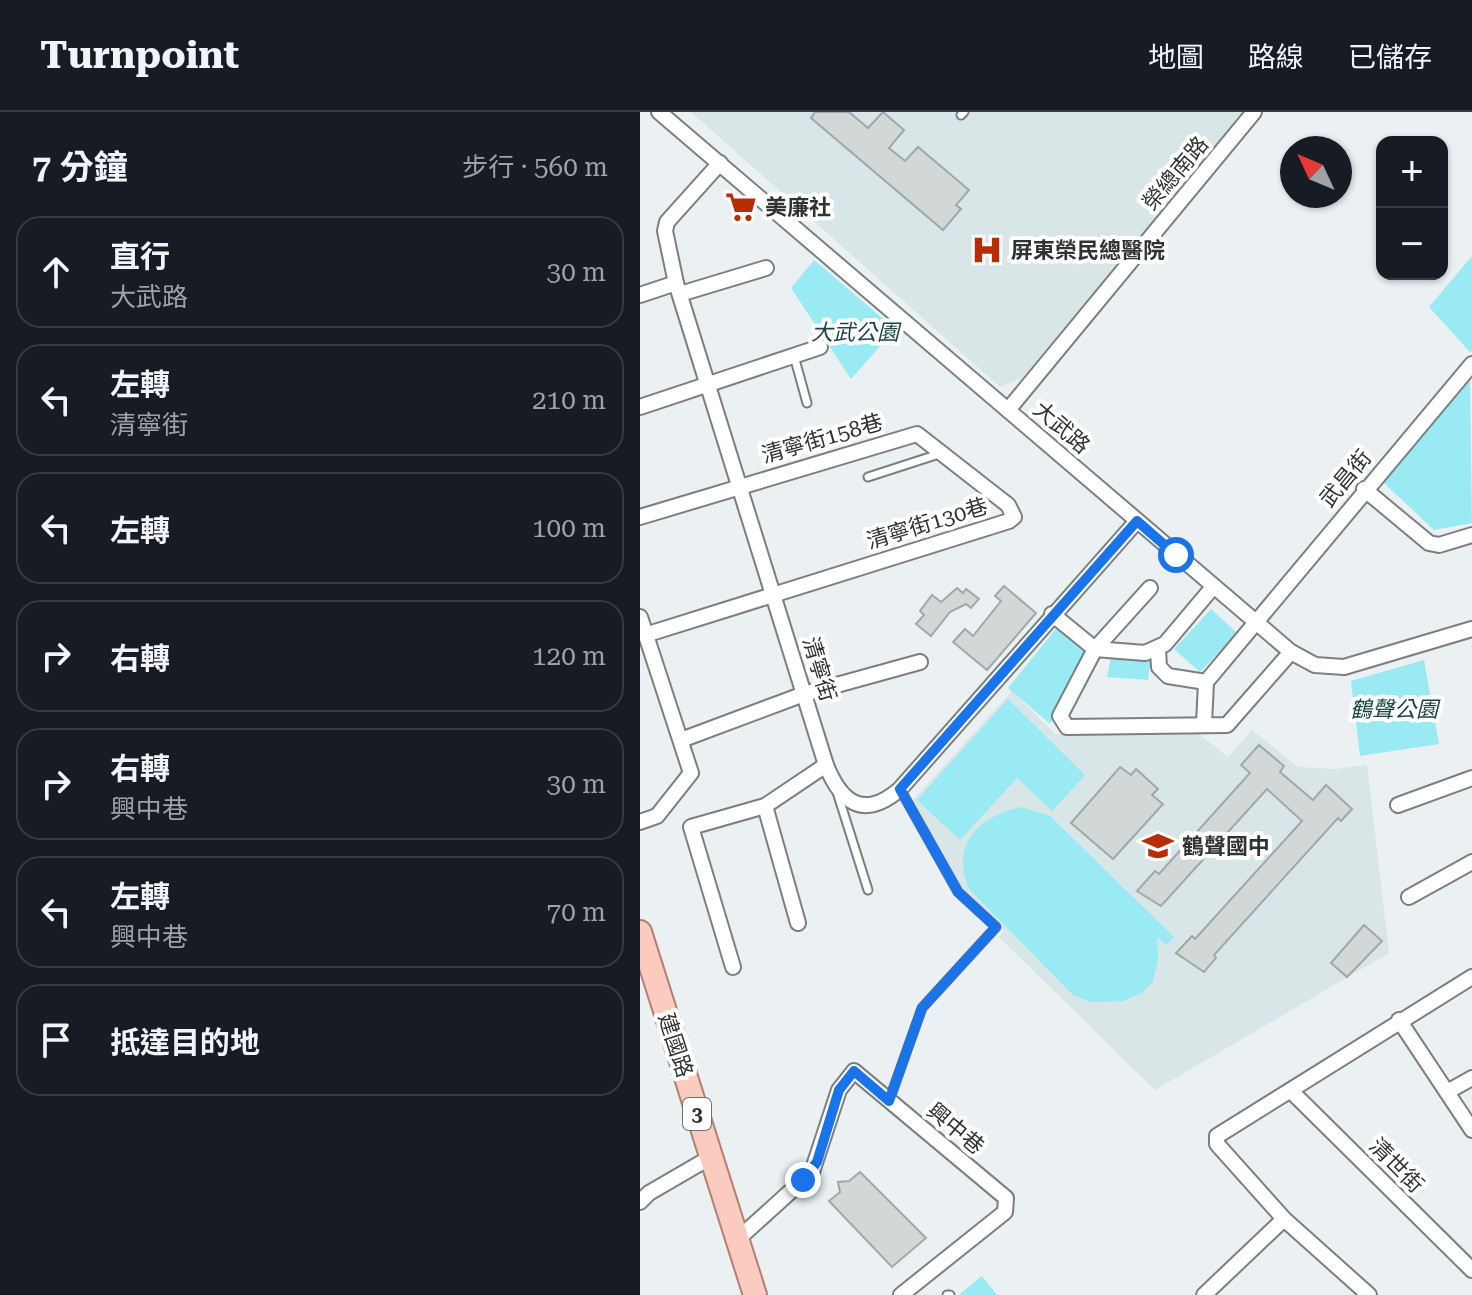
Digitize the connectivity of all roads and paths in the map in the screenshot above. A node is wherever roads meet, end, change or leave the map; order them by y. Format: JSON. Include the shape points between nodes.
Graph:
{"nodes":[{"id":1,"x":659,"y":112,"type":"edge"},
{"id":2,"x":1254,"y":112,"type":"edge"},
{"id":3,"x":720,"y":163,"type":"junction"},
{"id":4,"x":766,"y":268,"type":"dead end"},
{"id":5,"x":678,"y":289,"type":"junction"},
{"id":6,"x":640,"y":295,"type":"edge"},
{"id":7,"x":820,"y":347,"type":"dead end"},
{"id":8,"x":794,"y":356,"type":"junction"},
{"id":9,"x":1472,"y":364,"type":"edge"},
{"id":10,"x":710,"y":385,"type":"junction"},
{"id":11,"x":807,"y":403,"type":"dead end"},
{"id":12,"x":640,"y":407,"type":"edge"},
{"id":13,"x":1008,"y":410,"type":"junction"},
{"id":14,"x":917,"y":434,"type":"joint"},
{"id":15,"x":941,"y":453,"type":"junction"},
{"id":16,"x":868,"y":477,"type":"dead end"},
{"id":17,"x":739,"y":485,"type":"junction"},
{"id":18,"x":1364,"y":489,"type":"junction"},
{"id":19,"x":640,"y":517,"type":"edge"},
{"id":20,"x":1137,"y":521,"type":"junction"},
{"id":21,"x":1472,"y":535,"type":"edge"},
{"id":22,"x":1213,"y":587,"type":"junction"},
{"id":23,"x":1150,"y":588,"type":"dead end"},
{"id":24,"x":773,"y":592,"type":"junction"},
{"id":25,"x":1052,"y":614,"type":"junction"},
{"id":26,"x":640,"y":617,"type":"edge"},
{"id":27,"x":1254,"y":624,"type":"junction"},
{"id":28,"x":1472,"y":629,"type":"edge"},
{"id":29,"x":645,"y":635,"type":"junction"},
{"id":30,"x":1095,"y":649,"type":"junction"},
{"id":31,"x":1158,"y":649,"type":"junction"},
{"id":32,"x":1291,"y":652,"type":"junction"},
{"id":33,"x":920,"y":662,"type":"dead end"},
{"id":34,"x":1206,"y":682,"type":"junction"},
{"id":35,"x":804,"y":694,"type":"junction"},
{"id":36,"x":1204,"y":724,"type":"junction"},
{"id":37,"x":681,"y":740,"type":"junction"},
{"id":38,"x":826,"y":765,"type":"junction"},
{"id":39,"x":1472,"y":778,"type":"edge"},
{"id":40,"x":900,"y":789,"type":"junction"},
{"id":41,"x":836,"y":790,"type":"junction"},
{"id":42,"x":1398,"y":805,"type":"dead end"},
{"id":43,"x":765,"y":806,"type":"junction"},
{"id":44,"x":640,"y":822,"type":"edge"},
{"id":45,"x":1472,"y":862,"type":"edge"},
{"id":46,"x":868,"y":890,"type":"dead end"},
{"id":47,"x":1409,"y":897,"type":"dead end"},
{"id":48,"x":798,"y":923,"type":"dead end"},
{"id":49,"x":640,"y":932,"type":"edge"},
{"id":50,"x":733,"y":967,"type":"dead end"},
{"id":51,"x":1472,"y":977,"type":"edge"},
{"id":52,"x":1399,"y":1020,"type":"junction"},
{"id":53,"x":1472,"y":1078,"type":"edge"},
{"id":54,"x":1291,"y":1091,"type":"junction"},
{"id":55,"x":1447,"y":1092,"type":"junction"},
{"id":56,"x":889,"y":1101,"type":"junction"},
{"id":57,"x":1472,"y":1130,"type":"edge"},
{"id":58,"x":711,"y":1157,"type":"junction"},
{"id":59,"x":640,"y":1202,"type":"edge"},
{"id":60,"x":1284,"y":1219,"type":"junction"},
{"id":61,"x":738,"y":1239,"type":"junction"},
{"id":62,"x":1472,"y":1270,"type":"edge"},
{"id":63,"x":755,"y":1295,"type":"edge"},
{"id":64,"x":901,"y":1295,"type":"edge"},
{"id":65,"x":1204,"y":1295,"type":"edge"},
{"id":66,"x":1369,"y":1295,"type":"edge"}],
"edges":[{"from":1,"to":3,"type":"street","name":"大武路"},
{"from":2,"to":13,"type":"street","name":"榮總南路"},
{"from":3,"to":5,"type":"street","name":"清寧街","via":[[667,222]]},
{"from":3,"to":13,"type":"street","name":"大武路"},
{"from":4,"to":5,"type":"street"},
{"from":5,"to":6,"type":"street"},
{"from":5,"to":10,"type":"street","name":"清寧街"},
{"from":7,"to":8,"type":"street"},
{"from":8,"to":10,"type":"street"},
{"from":8,"to":11,"type":"lane"},
{"from":9,"to":18,"type":"street","name":"武昌街"},
{"from":10,"to":12,"type":"street"},
{"from":10,"to":17,"type":"street","name":"清寧街"},
{"from":13,"to":20,"type":"street","name":"大武路"},
{"from":14,"to":15,"type":"street","name":"清寧街130巷"},
{"from":14,"to":17,"type":"street","name":"清寧街158巷"},
{"from":15,"to":16,"type":"lane"},
{"from":15,"to":24,"type":"street","name":"清寧街130巷","via":[[1008,505],[1014,517]]},
{"from":17,"to":19,"type":"street","name":"清寧街158巷"},
{"from":17,"to":24,"type":"street","name":"清寧街"},
{"from":18,"to":21,"type":"street","via":[[1429,543]]},
{"from":18,"to":27,"type":"street","name":"武昌街"},
{"from":20,"to":22,"type":"street","name":"大武路"},
{"from":20,"to":25,"type":"street"},
{"from":22,"to":27,"type":"street","name":"大武路"},
{"from":22,"to":31,"type":"street"},
{"from":23,"to":30,"type":"street"},
{"from":24,"to":29,"type":"street"},
{"from":24,"to":35,"type":"street","name":"清寧街"},
{"from":25,"to":30,"type":"street"},
{"from":25,"to":40,"type":"street"},
{"from":26,"to":29,"type":"street"},
{"from":27,"to":32,"type":"street","name":"大武路"},
{"from":27,"to":34,"type":"street","name":"武昌街"},
{"from":28,"to":32,"type":"street","name":"大武路","via":[[1344,667],[1315,665]]},
{"from":29,"to":37,"type":"street"},
{"from":30,"to":31,"type":"street"},
{"from":30,"to":36,"type":"street","via":[[1060,716],[1067,727]]},
{"from":31,"to":34,"type":"street","via":[[1159,667],[1168,676]]},
{"from":32,"to":36,"type":"street","via":[[1227,725]]},
{"from":33,"to":35,"type":"street"},
{"from":34,"to":36,"type":"street"},
{"from":35,"to":37,"type":"street"},
{"from":35,"to":38,"type":"street","name":"清寧街"},
{"from":37,"to":44,"type":"street","via":[[691,773],[657,816]]},
{"from":38,"to":41,"type":"street","name":"清寧街"},
{"from":38,"to":43,"type":"street"},
{"from":39,"to":42,"type":"street"},
{"from":40,"to":41,"type":"street","via":[[884,803],[867,805],[850,802]]},
{"from":40,"to":56,"type":"lane","via":[[958,892],[996,927],[922,1008]]},
{"from":41,"to":46,"type":"lane"},
{"from":43,"to":48,"type":"street"},
{"from":43,"to":50,"type":"street","via":[[691,827]]},
{"from":45,"to":47,"type":"street"},
{"from":49,"to":58,"type":"main road","name":"建國路","number":"3"},
{"from":51,"to":52,"type":"street"},
{"from":52,"to":54,"type":"street"},
{"from":52,"to":55,"type":"street"},
{"from":53,"to":55,"type":"street"},
{"from":54,"to":60,"type":"street","via":[[1217,1136],[1217,1144]]},
{"from":54,"to":62,"type":"street","name":"清世街"},
{"from":55,"to":57,"type":"street"},
{"from":56,"to":61,"type":"street","name":"興中巷","via":[[854,1071],[839,1090],[812,1172]]},
{"from":56,"to":64,"type":"street","name":"興中巷","via":[[1006,1198],[1005,1212]]},
{"from":58,"to":59,"type":"street"},
{"from":58,"to":61,"type":"main road","name":"建國路","number":"3"},
{"from":60,"to":65,"type":"street"},
{"from":60,"to":66,"type":"street"},
{"from":61,"to":63,"type":"main road","name":"建國路","number":"3"}]}
